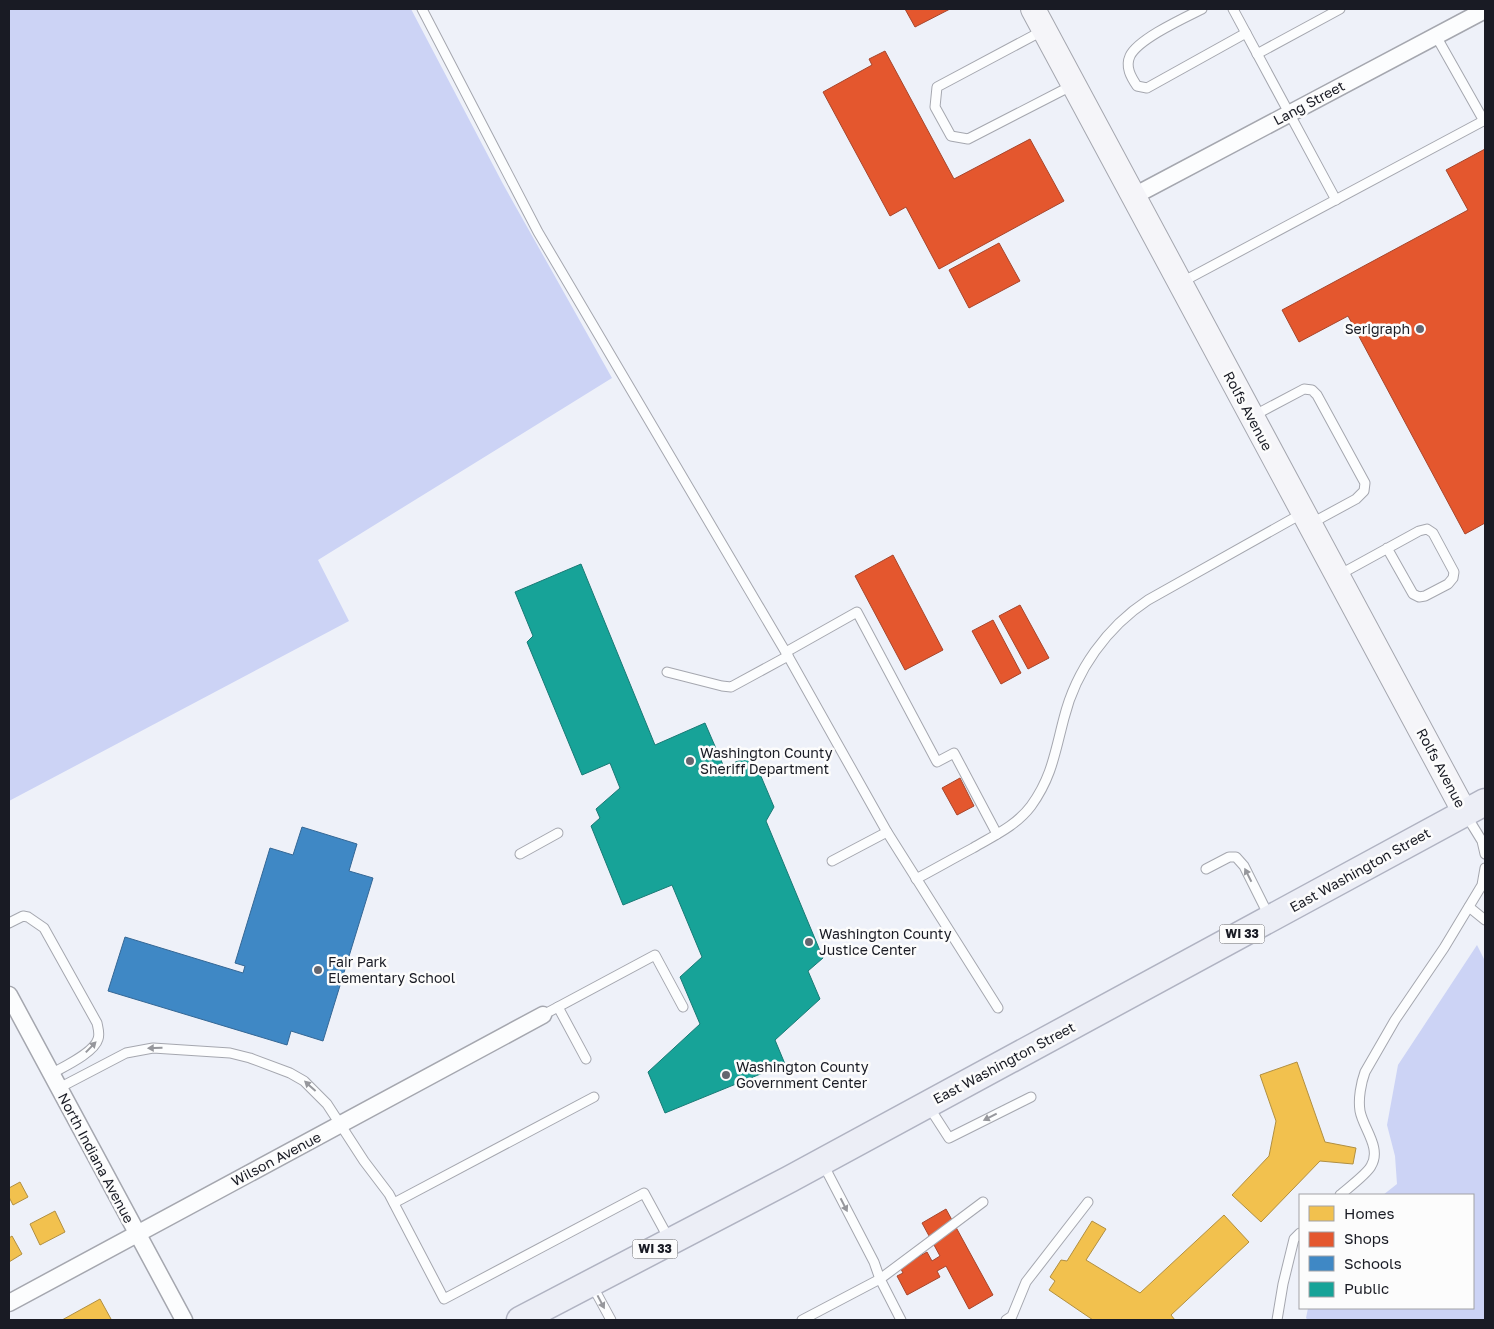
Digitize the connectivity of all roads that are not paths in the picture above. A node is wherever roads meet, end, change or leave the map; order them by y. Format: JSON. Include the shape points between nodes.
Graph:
{"nodes":[{"id":1,"x":422,"y":9,"type":"edge"},
{"id":2,"x":1033,"y":9,"type":"edge"},
{"id":3,"x":1202,"y":9,"type":"edge"},
{"id":4,"x":1233,"y":9,"type":"edge"},
{"id":5,"x":1340,"y":9,"type":"edge"},
{"id":6,"x":1485,"y":10,"type":"edge"},
{"id":7,"x":1044,"y":30,"type":"junction"},
{"id":8,"x":1246,"y":33,"type":"junction"},
{"id":9,"x":1436,"y":36,"type":"junction"},
{"id":10,"x":1257,"y":54,"type":"junction"},
{"id":11,"x":1073,"y":85,"type":"junction"},
{"id":12,"x":1289,"y":114,"type":"junction"},
{"id":13,"x":1484,"y":120,"type":"edge"},
{"id":14,"x":1132,"y":196,"type":"junction"},
{"id":15,"x":1336,"y":200,"type":"junction"},
{"id":16,"x":1179,"y":284,"type":"junction"},
{"id":17,"x":1251,"y":417,"type":"junction"},
{"id":18,"x":1306,"y":519,"type":"junction"},
{"id":19,"x":1387,"y":548,"type":"junction"},
{"id":20,"x":1337,"y":576,"type":"junction"},
{"id":21,"x":787,"y":654,"type":"junction"},
{"id":22,"x":667,"y":672,"type":"dead end"},
{"id":23,"x":1475,"y":807,"type":"edge"},
{"id":24,"x":887,"y":832,"type":"junction"},
{"id":25,"x":558,"y":833,"type":"dead end"},
{"id":26,"x":997,"y":834,"type":"junction"},
{"id":27,"x":520,"y":854,"type":"dead end"},
{"id":28,"x":1485,"y":854,"type":"edge"},
{"id":29,"x":832,"y":861,"type":"dead end"},
{"id":30,"x":1485,"y":868,"type":"edge"},
{"id":31,"x":1206,"y":869,"type":"dead end"},
{"id":32,"x":916,"y":879,"type":"junction"},
{"id":33,"x":1469,"y":907,"type":"junction"},
{"id":34,"x":1271,"y":918,"type":"junction"},
{"id":35,"x":1485,"y":920,"type":"edge"},
{"id":36,"x":9,"y":923,"type":"edge"},
{"id":37,"x":9,"y":995,"type":"edge"},
{"id":38,"x":683,"y":1007,"type":"dead end"},
{"id":39,"x":558,"y":1008,"type":"junction"},
{"id":40,"x":998,"y":1008,"type":"dead end"},
{"id":41,"x":543,"y":1015,"type":"joint"},
{"id":42,"x":586,"y":1059,"type":"dead end"},
{"id":43,"x":55,"y":1081,"type":"junction"},
{"id":44,"x":594,"y":1097,"type":"dead end"},
{"id":45,"x":1031,"y":1097,"type":"dead end"},
{"id":46,"x":928,"y":1104,"type":"junction"},
{"id":47,"x":341,"y":1124,"type":"junction"},
{"id":48,"x":822,"y":1162,"type":"junction"},
{"id":49,"x":1341,"y":1194,"type":"edge"},
{"id":50,"x":983,"y":1202,"type":"dead end"},
{"id":51,"x":1088,"y":1202,"type":"dead end"},
{"id":52,"x":394,"y":1203,"type":"junction"},
{"id":53,"x":137,"y":1233,"type":"junction"},
{"id":54,"x":1299,"y":1234,"type":"edge"},
{"id":55,"x":670,"y":1242,"type":"junction"},
{"id":56,"x":880,"y":1279,"type":"junction"},
{"id":57,"x":591,"y":1283,"type":"junction"},
{"id":58,"x":9,"y":1303,"type":"edge"},
{"id":59,"x":184,"y":1320,"type":"edge"},
{"id":60,"x":520,"y":1320,"type":"edge"},
{"id":61,"x":611,"y":1320,"type":"edge"},
{"id":62,"x":802,"y":1320,"type":"edge"},
{"id":63,"x":901,"y":1320,"type":"edge"},
{"id":64,"x":1006,"y":1320,"type":"edge"},
{"id":65,"x":1277,"y":1320,"type":"edge"}],
"edges":[{"from":1,"to":21,"type":"lane","via":[[538,232]]},
{"from":2,"to":7,"type":"street","name":"Rolfs Avenue"},
{"from":3,"to":8,"type":"lane","via":[[1136,47],[1128,58],[1129,73],[1137,86],[1147,88]]},
{"from":4,"to":8,"type":"lane"},
{"from":5,"to":10,"type":"lane"},
{"from":6,"to":9,"type":"street","name":"Lang Street"},
{"from":7,"to":11,"type":"street","name":"Rolfs Avenue"},
{"from":7,"to":11,"type":"lane","via":[[937,87],[935,107],[951,136],[968,139]]},
{"from":8,"to":10,"type":"lane"},
{"from":9,"to":12,"type":"street","name":"Lang Street"},
{"from":9,"to":13,"type":"lane"},
{"from":10,"to":12,"type":"lane"},
{"from":11,"to":14,"type":"street","name":"Rolfs Avenue"},
{"from":12,"to":14,"type":"street","name":"Lang Street"},
{"from":12,"to":15,"type":"lane"},
{"from":13,"to":15,"type":"lane"},
{"from":14,"to":16,"type":"street","name":"Rolfs Avenue"},
{"from":15,"to":16,"type":"lane"},
{"from":16,"to":17,"type":"street","name":"Rolfs Avenue"},
{"from":17,"to":18,"type":"street","name":"Rolfs Avenue"},
{"from":17,"to":18,"type":"lane","via":[[1304,389],[1312,390],[1365,483],[1364,491],[1356,499]]},
{"from":18,"to":20,"type":"street","name":"Rolfs Avenue"},
{"from":18,"to":26,"type":"lane","via":[[1148,600],[1112,630],[1079,678],[1064,716],[1047,780],[1030,808]]},
{"from":19,"to":19,"type":"lane","via":[[1427,529],[1433,533],[1454,572],[1453,578],[1448,584],[1419,597],[1413,594]]},
{"from":19,"to":20,"type":"lane"},
{"from":20,"to":23,"type":"street","name":"Rolfs Avenue"},
{"from":21,"to":22,"type":"lane","via":[[731,687]]},
{"from":21,"to":24,"type":"lane"},
{"from":21,"to":26,"type":"lane","via":[[857,612],[937,762],[954,753]]},
{"from":23,"to":28,"type":"lane"},
{"from":23,"to":34,"type":"main road","name":"East Washington Street","number":"WI 33"},
{"from":24,"to":29,"type":"lane"},
{"from":24,"to":32,"type":"lane"},
{"from":25,"to":27,"type":"lane"},
{"from":26,"to":32,"type":"lane"},
{"from":30,"to":33,"type":"lane","via":[[1482,885]]},
{"from":34,"to":31,"type":"lane","one_way":true,"via":[[1236,857],[1229,857]]},
{"from":32,"to":40,"type":"lane"},
{"from":33,"to":35,"type":"lane"},
{"from":33,"to":49,"type":"lane","via":[[1364,1072],[1360,1110],[1374,1156],[1371,1166]]},
{"from":34,"to":46,"type":"main road","name":"East Washington Street","number":"WI 33"},
{"from":43,"to":36,"type":"lane","one_way":true,"via":[[95,1045],[99,1038],[97,1024],[44,928],[23,916]]},
{"from":37,"to":43,"type":"street","name":"North Indiana Avenue"},
{"from":38,"to":39,"type":"lane","via":[[655,956]]},
{"from":39,"to":41,"type":"lane"},
{"from":39,"to":42,"type":"lane"},
{"from":41,"to":47,"type":"street","name":"Wilson Avenue"},
{"from":47,"to":43,"type":"lane","one_way":true,"via":[[304,1081],[230,1053],[138,1049]]},
{"from":43,"to":53,"type":"street","name":"North Indiana Avenue"},
{"from":44,"to":52,"type":"lane"},
{"from":45,"to":46,"type":"lane","one_way":true,"via":[[949,1138]]},
{"from":46,"to":48,"type":"main road","name":"East Washington Street","number":"WI 33"},
{"from":47,"to":52,"type":"lane"},
{"from":47,"to":53,"type":"street","name":"Wilson Avenue"},
{"from":48,"to":55,"type":"main road","name":"East Washington Street","number":"WI 33"},
{"from":48,"to":56,"type":"lane","one_way":true},
{"from":50,"to":56,"type":"lane"},
{"from":51,"to":64,"type":"lane","via":[[1026,1282],[1012,1316]]},
{"from":52,"to":55,"type":"lane","via":[[444,1299],[644,1193]]},
{"from":53,"to":58,"type":"street","name":"Wilson Avenue"},
{"from":53,"to":59,"type":"street","name":"North Indiana Avenue"},
{"from":54,"to":65,"type":"lane","via":[[1294,1239]]},
{"from":55,"to":57,"type":"main road","name":"East Washington Street","number":"WI 33"},
{"from":56,"to":62,"type":"lane"},
{"from":56,"to":63,"type":"lane"},
{"from":57,"to":60,"type":"main road","name":"East Washington Street","number":"WI 33"},
{"from":57,"to":61,"type":"lane","one_way":true}]}
